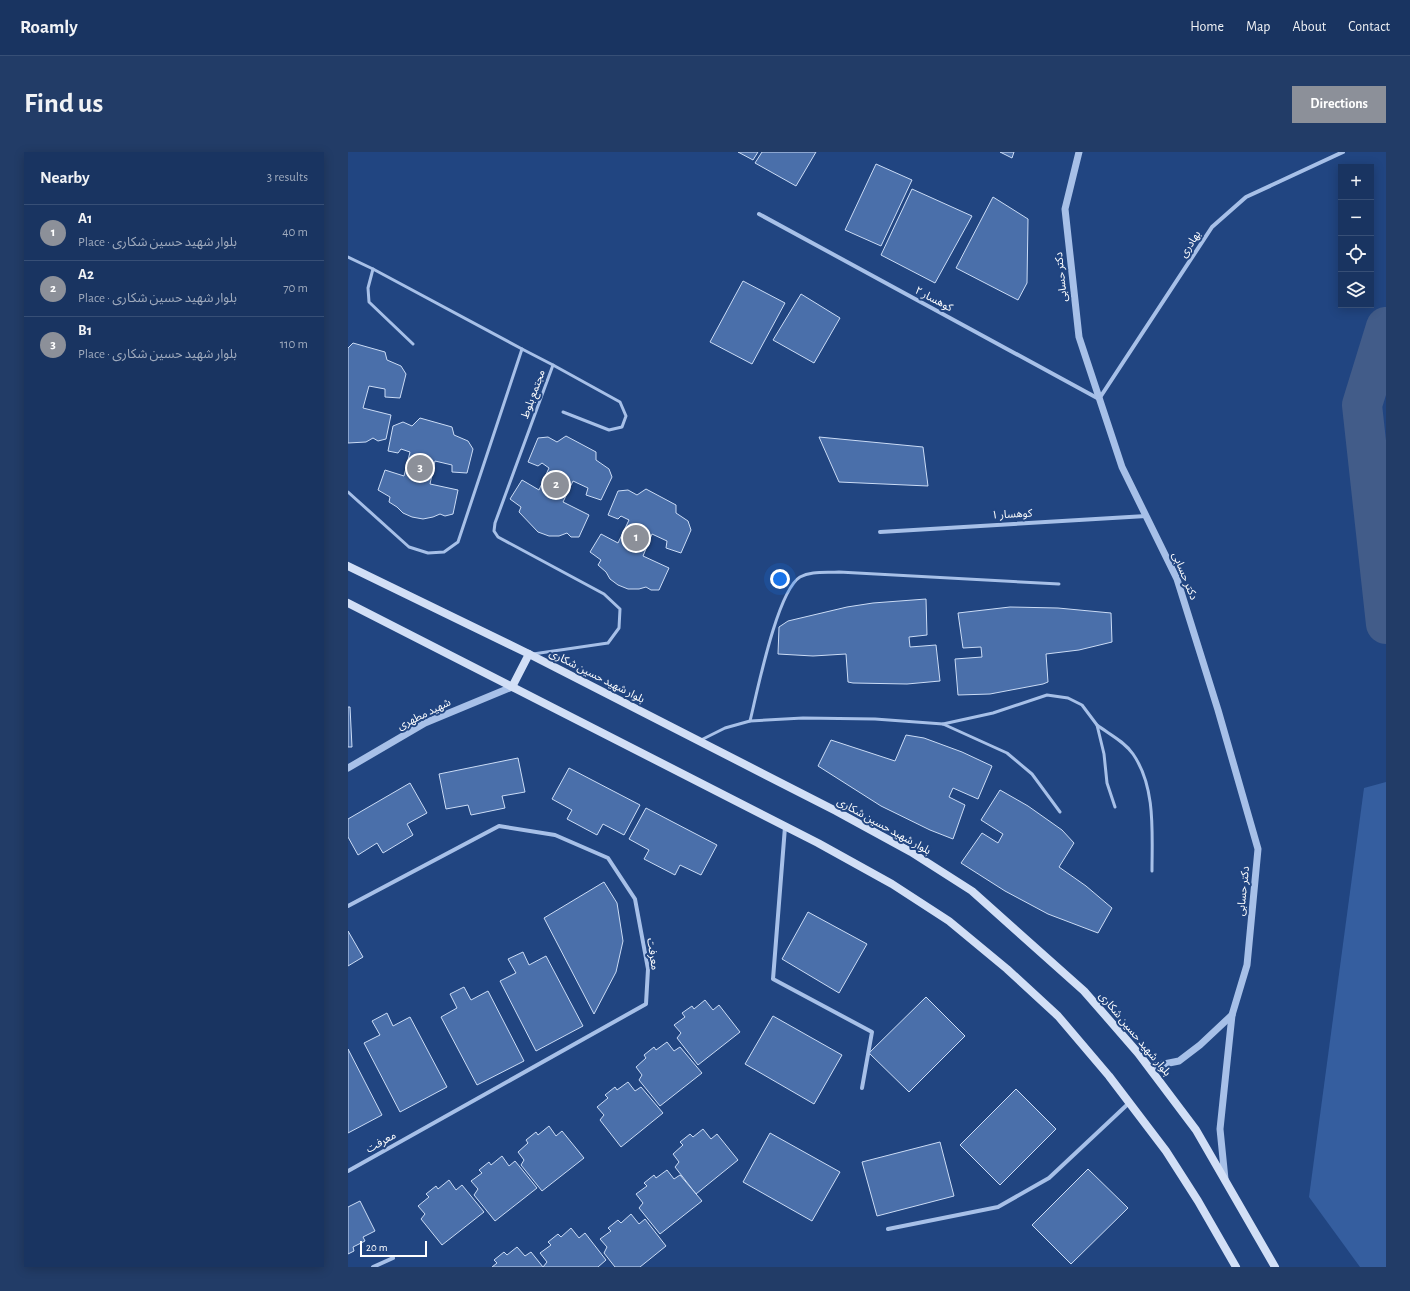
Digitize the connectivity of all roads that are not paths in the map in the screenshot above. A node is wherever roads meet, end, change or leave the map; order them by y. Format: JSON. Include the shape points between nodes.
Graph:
{"nodes":[{"id":1,"x":1079,"y":152,"type":"edge"},
{"id":2,"x":1343,"y":152,"type":"edge"},
{"id":3,"x":759,"y":214,"type":"dead end"},
{"id":4,"x":348,"y":257,"type":"edge"},
{"id":5,"x":373,"y":269,"type":"junction"},
{"id":6,"x":413,"y":344,"type":"dead end"},
{"id":7,"x":522,"y":349,"type":"junction"},
{"id":8,"x":553,"y":365,"type":"junction"},
{"id":9,"x":1099,"y":398,"type":"junction"},
{"id":10,"x":563,"y":412,"type":"dead end"},
{"id":11,"x":348,"y":492,"type":"edge"},
{"id":12,"x":1146,"y":516,"type":"junction"},
{"id":13,"x":880,"y":532,"type":"dead end"},
{"id":14,"x":348,"y":566,"type":"edge"},
{"id":15,"x":1059,"y":584,"type":"dead end"},
{"id":16,"x":348,"y":602,"type":"edge"},
{"id":17,"x":529,"y":654,"type":"junction"},
{"id":18,"x":512,"y":687,"type":"junction"},
{"id":19,"x":750,"y":721,"type":"junction"},
{"id":20,"x":943,"y":724,"type":"junction"},
{"id":21,"x":1097,"y":726,"type":"junction"},
{"id":22,"x":699,"y":741,"type":"junction"},
{"id":23,"x":348,"y":768,"type":"edge"},
{"id":24,"x":1115,"y":807,"type":"dead end"},
{"id":25,"x":1060,"y":812,"type":"dead end"},
{"id":26,"x":785,"y":826,"type":"junction"},
{"id":27,"x":1152,"y":871,"type":"dead end"},
{"id":28,"x":348,"y":906,"type":"edge"},
{"id":29,"x":1232,"y":1015,"type":"junction"},
{"id":30,"x":1149,"y":1067,"type":"junction"},
{"id":31,"x":862,"y":1088,"type":"dead end"},
{"id":32,"x":1130,"y":1102,"type":"junction"},
{"id":33,"x":348,"y":1171,"type":"edge"},
{"id":34,"x":1225,"y":1179,"type":"junction"},
{"id":35,"x":888,"y":1229,"type":"dead end"},
{"id":36,"x":393,"y":1258,"type":"dead end"},
{"id":37,"x":373,"y":1267,"type":"edge"},
{"id":38,"x":1236,"y":1267,"type":"edge"},
{"id":39,"x":1275,"y":1267,"type":"edge"}],
"edges":[{"from":1,"to":9,"type":"street","name":"دکتر حسابی","via":[[1066,209],[1079,337]]},
{"from":2,"to":9,"type":"street","name":"بهادری","via":[[1246,197],[1212,227]]},
{"from":3,"to":9,"type":"street","name":"کوهسار ۲"},
{"from":4,"to":5,"type":"lane","name":"مجتمع بلوط"},
{"from":5,"to":6,"type":"lane","via":[[368,288],[369,302]]},
{"from":5,"to":7,"type":"lane","name":"مجتمع بلوط"},
{"from":7,"to":8,"type":"lane","name":"مجتمع بلوط"},
{"from":7,"to":11,"type":"lane","via":[[458,542],[444,552],[428,553],[409,547]]},
{"from":8,"to":10,"type":"lane","via":[[620,402],[626,416],[622,427],[610,430]]},
{"from":8,"to":17,"type":"lane","name":"مجتمع بلوط","via":[[494,531],[498,537],[604,594],[620,609],[619,628],[608,643]]},
{"from":9,"to":12,"type":"street","name":"دکتر حسابی","via":[[1122,467]]},
{"from":12,"to":13,"type":"street","name":"کوهسار ۱"},
{"from":12,"to":29,"type":"street","name":"دکتر حسابی","via":[[1177,579],[1258,849],[1246,965]]},
{"from":14,"to":17,"type":"main road","name":"بلوار شهید حسین شکاری"},
{"from":15,"to":19,"type":"lane","via":[[839,572],[811,573],[800,577],[791,586],[782,607]]},
{"from":16,"to":18,"type":"main road"},
{"from":17,"to":18,"type":"main road"},
{"from":17,"to":22,"type":"main road","name":"بلوار شهید حسین شکاری"},
{"from":18,"to":23,"type":"street","name":"شهید مطهری","via":[[425,723]]},
{"from":18,"to":26,"type":"main road"},
{"from":19,"to":20,"type":"lane","via":[[810,718],[875,719]]},
{"from":19,"to":22,"type":"lane","via":[[725,728]]},
{"from":20,"to":21,"type":"lane","via":[[993,713],[1047,695],[1068,698],[1082,704]]},
{"from":20,"to":25,"type":"lane","via":[[1008,753],[1032,774]]},
{"from":21,"to":24,"type":"lane","via":[[1104,754],[1107,783]]},
{"from":21,"to":27,"type":"lane","via":[[1119,740],[1133,754],[1144,776],[1152,811]]},
{"from":22,"to":30,"type":"main road","name":"بلوار شهید حسین شکاری","via":[[912,852],[972,891],[1084,991]]},
{"from":26,"to":31,"type":"street","via":[[773,979],[872,1032]]},
{"from":26,"to":32,"type":"main road","via":[[892,884],[949,921],[1058,1016]]},
{"from":28,"to":33,"type":"street","name":"معرفت","via":[[499,826],[555,834],[608,858],[635,899],[648,969],[646,1004]]},
{"from":29,"to":30,"type":"street","via":[[1179,1061]]},
{"from":29,"to":34,"type":"street","name":"دکتر حسابی","via":[[1220,1129]]},
{"from":30,"to":34,"type":"main road","name":"بلوار شهید حسین شکاری","via":[[1196,1130]]},
{"from":32,"to":35,"type":"street","via":[[1049,1178],[998,1207]]},
{"from":32,"to":38,"type":"main road","via":[[1170,1157]]},
{"from":34,"to":39,"type":"main road","name":"بلوار شهید حسین شکاری"},
{"from":36,"to":37,"type":"street"}]}
